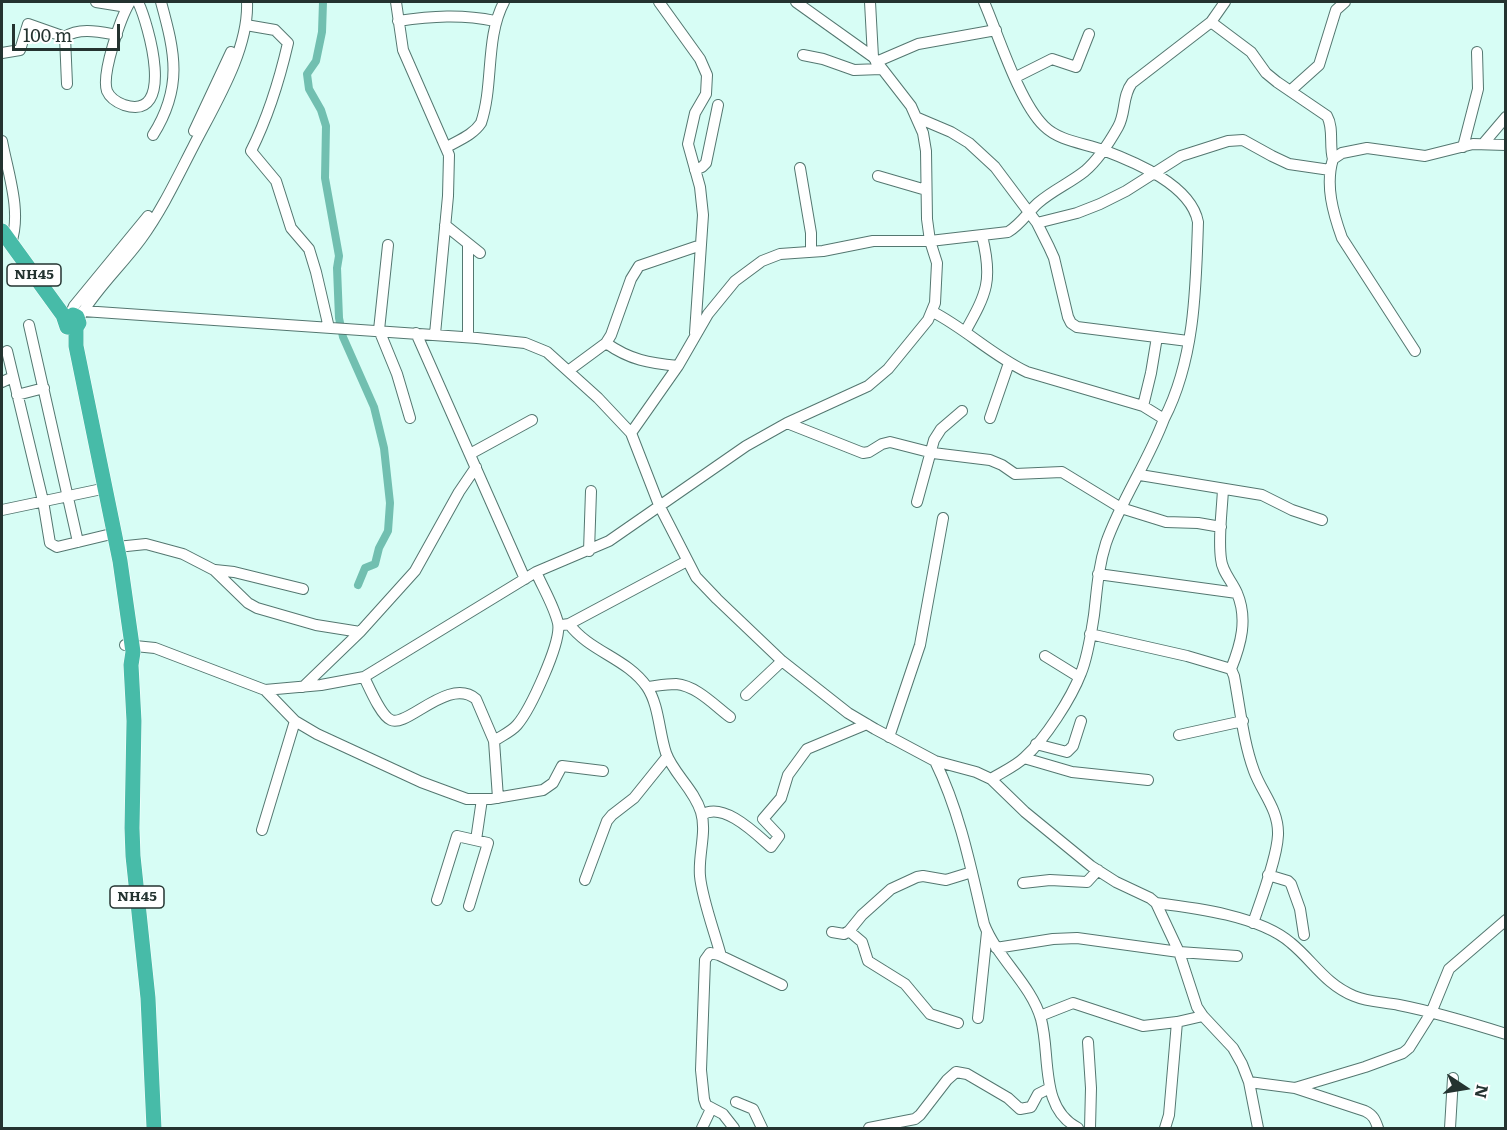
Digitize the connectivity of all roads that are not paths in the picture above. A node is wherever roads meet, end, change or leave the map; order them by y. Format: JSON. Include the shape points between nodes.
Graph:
{"nodes":[{"id":1,"x":96,"y":2,"type":"edge"},
{"id":2,"x":138,"y":2,"type":"edge"},
{"id":3,"x":161,"y":2,"type":"edge"},
{"id":4,"x":241,"y":2,"type":"edge"},
{"id":5,"x":247,"y":2,"type":"edge"},
{"id":6,"x":396,"y":2,"type":"edge"},
{"id":7,"x":504,"y":2,"type":"edge"},
{"id":8,"x":659,"y":2,"type":"edge"},
{"id":9,"x":796,"y":2,"type":"edge"},
{"id":10,"x":870,"y":2,"type":"edge"},
{"id":11,"x":984,"y":2,"type":"edge"},
{"id":12,"x":1225,"y":2,"type":"edge"},
{"id":13,"x":1345,"y":2,"type":"edge"},
{"id":14,"x":128,"y":4,"type":"edge"},
{"id":15,"x":398,"y":21,"type":"junction"},
{"id":16,"x":495,"y":21,"type":"junction"},
{"id":17,"x":1211,"y":22,"type":"junction"},
{"id":18,"x":246,"y":25,"type":"junction"},
{"id":19,"x":996,"y":30,"type":"junction"},
{"id":20,"x":1089,"y":34,"type":"dead end"},
{"id":21,"x":117,"y":35,"type":"junction"},
{"id":22,"x":65,"y":37,"type":"junction"},
{"id":23,"x":1477,"y":52,"type":"dead end"},
{"id":24,"x":2,"y":53,"type":"edge"},
{"id":25,"x":803,"y":55,"type":"dead end"},
{"id":26,"x":877,"y":63,"type":"junction"},
{"id":27,"x":1016,"y":77,"type":"junction"},
{"id":28,"x":67,"y":84,"type":"dead end"},
{"id":29,"x":1290,"y":91,"type":"junction"},
{"id":30,"x":718,"y":105,"type":"dead end"},
{"id":31,"x":1506,"y":117,"type":"edge"},
{"id":32,"x":918,"y":118,"type":"junction"},
{"id":33,"x":153,"y":135,"type":"dead end"},
{"id":34,"x":2,"y":141,"type":"edge"},
{"id":35,"x":1483,"y":144,"type":"junction"},
{"id":36,"x":1506,"y":145,"type":"edge"},
{"id":37,"x":447,"y":147,"type":"junction"},
{"id":38,"x":1462,"y":147,"type":"junction"},
{"id":39,"x":1104,"y":150,"type":"junction"},
{"id":40,"x":1331,"y":165,"type":"junction"},
{"id":41,"x":800,"y":168,"type":"dead end"},
{"id":42,"x":695,"y":170,"type":"junction"},
{"id":43,"x":1154,"y":174,"type":"junction"},
{"id":44,"x":878,"y":176,"type":"dead end"},
{"id":45,"x":926,"y":190,"type":"junction"},
{"id":46,"x":1028,"y":213,"type":"junction"},
{"id":47,"x":1037,"y":223,"type":"junction"},
{"id":48,"x":445,"y":225,"type":"junction"},
{"id":49,"x":982,"y":236,"type":"junction"},
{"id":50,"x":6,"y":237,"type":"edge"},
{"id":51,"x":930,"y":241,"type":"junction"},
{"id":52,"x":468,"y":244,"type":"junction"},
{"id":53,"x":700,"y":244,"type":"junction"},
{"id":54,"x":388,"y":245,"type":"dead end"},
{"id":55,"x":811,"y":252,"type":"junction"},
{"id":56,"x":480,"y":253,"type":"dead end"},
{"id":57,"x":933,"y":312,"type":"junction"},
{"id":58,"x":74,"y":320,"type":"junction"},
{"id":59,"x":29,"y":325,"type":"dead end"},
{"id":60,"x":329,"y":328,"type":"junction"},
{"id":61,"x":379,"y":330,"type":"junction"},
{"id":62,"x":965,"y":332,"type":"junction"},
{"id":63,"x":416,"y":333,"type":"junction"},
{"id":64,"x":435,"y":334,"type":"junction"},
{"id":65,"x":695,"y":336,"type":"junction"},
{"id":66,"x":468,"y":337,"type":"junction"},
{"id":67,"x":1157,"y":337,"type":"junction"},
{"id":68,"x":1188,"y":341,"type":"junction"},
{"id":69,"x":606,"y":343,"type":"junction"},
{"id":70,"x":7,"y":351,"type":"dead end"},
{"id":71,"x":1415,"y":351,"type":"dead end"},
{"id":72,"x":1010,"y":363,"type":"junction"},
{"id":73,"x":678,"y":366,"type":"junction"},
{"id":74,"x":568,"y":371,"type":"junction"},
{"id":75,"x":13,"y":377,"type":"junction"},
{"id":76,"x":2,"y":382,"type":"edge"},
{"id":77,"x":44,"y":388,"type":"junction"},
{"id":78,"x":17,"y":395,"type":"junction"},
{"id":79,"x":1143,"y":406,"type":"junction"},
{"id":80,"x":962,"y":411,"type":"dead end"},
{"id":81,"x":410,"y":418,"type":"dead end"},
{"id":82,"x":990,"y":418,"type":"dead end"},
{"id":83,"x":1164,"y":419,"type":"junction"},
{"id":84,"x":532,"y":420,"type":"dead end"},
{"id":85,"x":787,"y":423,"type":"junction"},
{"id":86,"x":631,"y":433,"type":"junction"},
{"id":87,"x":929,"y":452,"type":"junction"},
{"id":88,"x":470,"y":454,"type":"junction"},
{"id":89,"x":476,"y":467,"type":"junction"},
{"id":90,"x":1140,"y":475,"type":"junction"},
{"id":91,"x":1223,"y":489,"type":"junction"},
{"id":92,"x":97,"y":490,"type":"junction"},
{"id":93,"x":591,"y":491,"type":"dead end"},
{"id":94,"x":68,"y":496,"type":"junction"},
{"id":95,"x":43,"y":501,"type":"junction"},
{"id":96,"x":917,"y":501,"type":"dead end"},
{"id":97,"x":659,"y":505,"type":"junction"},
{"id":98,"x":1122,"y":508,"type":"junction"},
{"id":99,"x":2,"y":510,"type":"edge"},
{"id":100,"x":943,"y":518,"type":"dead end"},
{"id":101,"x":1322,"y":520,"type":"dead end"},
{"id":102,"x":1221,"y":527,"type":"junction"},
{"id":103,"x":112,"y":541,"type":"junction"},
{"id":104,"x":78,"y":542,"type":"junction"},
{"id":105,"x":589,"y":551,"type":"junction"},
{"id":106,"x":687,"y":561,"type":"junction"},
{"id":107,"x":214,"y":570,"type":"junction"},
{"id":108,"x":536,"y":572,"type":"junction"},
{"id":109,"x":1098,"y":574,"type":"junction"},
{"id":110,"x":525,"y":579,"type":"junction"},
{"id":111,"x":303,"y":589,"type":"dead end"},
{"id":112,"x":1237,"y":593,"type":"junction"},
{"id":113,"x":564,"y":624,"type":"junction"},
{"id":114,"x":360,"y":632,"type":"junction"},
{"id":115,"x":1090,"y":634,"type":"junction"},
{"id":116,"x":128,"y":645,"type":"junction"},
{"id":117,"x":1045,"y":656,"type":"dead end"},
{"id":118,"x":782,"y":661,"type":"junction"},
{"id":119,"x":1231,"y":669,"type":"junction"},
{"id":120,"x":364,"y":677,"type":"junction"},
{"id":121,"x":1079,"y":677,"type":"junction"},
{"id":122,"x":303,"y":687,"type":"junction"},
{"id":123,"x":647,"y":687,"type":"junction"},
{"id":124,"x":266,"y":690,"type":"junction"},
{"id":125,"x":746,"y":695,"type":"dead end"},
{"id":126,"x":730,"y":717,"type":"dead end"},
{"id":127,"x":1081,"y":721,"type":"dead end"},
{"id":128,"x":1243,"y":721,"type":"junction"},
{"id":129,"x":296,"y":722,"type":"junction"},
{"id":130,"x":867,"y":724,"type":"junction"},
{"id":131,"x":1179,"y":735,"type":"dead end"},
{"id":132,"x":889,"y":737,"type":"junction"},
{"id":133,"x":494,"y":741,"type":"junction"},
{"id":134,"x":1036,"y":744,"type":"junction"},
{"id":135,"x":667,"y":757,"type":"junction"},
{"id":136,"x":1024,"y":758,"type":"junction"},
{"id":137,"x":935,"y":761,"type":"junction"},
{"id":138,"x":603,"y":771,"type":"dead end"},
{"id":139,"x":991,"y":779,"type":"junction"},
{"id":140,"x":1148,"y":780,"type":"dead end"},
{"id":141,"x":498,"y":798,"type":"junction"},
{"id":142,"x":482,"y":799,"type":"junction"},
{"id":143,"x":702,"y":814,"type":"junction"},
{"id":144,"x":262,"y":830,"type":"dead end"},
{"id":145,"x":476,"y":840,"type":"junction"},
{"id":146,"x":1098,"y":870,"type":"junction"},
{"id":147,"x":972,"y":872,"type":"junction"},
{"id":148,"x":1268,"y":875,"type":"junction"},
{"id":149,"x":585,"y":880,"type":"dead end"},
{"id":150,"x":1023,"y":883,"type":"dead end"},
{"id":151,"x":437,"y":900,"type":"dead end"},
{"id":152,"x":1156,"y":903,"type":"junction"},
{"id":153,"x":469,"y":906,"type":"dead end"},
{"id":154,"x":1506,"y":920,"type":"edge"},
{"id":155,"x":1253,"y":923,"type":"junction"},
{"id":156,"x":849,"y":931,"type":"junction"},
{"id":157,"x":987,"y":932,"type":"junction"},
{"id":158,"x":832,"y":933,"type":"dead end"},
{"id":159,"x":1304,"y":935,"type":"dead end"},
{"id":160,"x":996,"y":948,"type":"junction"},
{"id":161,"x":1179,"y":952,"type":"junction"},
{"id":162,"x":721,"y":956,"type":"junction"},
{"id":163,"x":1237,"y":956,"type":"dead end"},
{"id":164,"x":782,"y":985,"type":"dead end"},
{"id":165,"x":1431,"y":1013,"type":"junction"},
{"id":166,"x":1040,"y":1016,"type":"junction"},
{"id":167,"x":1203,"y":1016,"type":"junction"},
{"id":168,"x":978,"y":1018,"type":"dead end"},
{"id":169,"x":1177,"y":1022,"type":"junction"},
{"id":170,"x":958,"y":1023,"type":"dead end"},
{"id":171,"x":1506,"y":1034,"type":"edge"},
{"id":172,"x":1088,"y":1042,"type":"dead end"},
{"id":173,"x":1453,"y":1078,"type":"dead end"},
{"id":174,"x":1249,"y":1082,"type":"junction"},
{"id":175,"x":1050,"y":1088,"type":"junction"},
{"id":176,"x":1295,"y":1088,"type":"junction"},
{"id":177,"x":736,"y":1102,"type":"dead end"},
{"id":178,"x":711,"y":1109,"type":"junction"},
{"id":179,"x":154,"y":1128,"type":"edge"},
{"id":180,"x":703,"y":1128,"type":"edge"},
{"id":181,"x":734,"y":1128,"type":"edge"},
{"id":182,"x":762,"y":1128,"type":"edge"},
{"id":183,"x":869,"y":1128,"type":"edge"},
{"id":184,"x":1078,"y":1128,"type":"edge"},
{"id":185,"x":1089,"y":1128,"type":"edge"},
{"id":186,"x":1165,"y":1128,"type":"edge"},
{"id":187,"x":1258,"y":1128,"type":"edge"},
{"id":188,"x":1377,"y":1128,"type":"edge"},
{"id":189,"x":1450,"y":1128,"type":"edge"}],
"edges":[{"from":1,"to":14,"type":"street"},
{"from":2,"to":21,"type":"street","via":[[156,75],[150,98],[142,107],[117,102],[108,93],[109,64]]},
{"from":3,"to":33,"type":"street","via":[[171,41],[173,89]]},
{"from":4,"to":58,"type":"street","via":[[235,42],[188,144],[144,222],[74,306]]},
{"from":5,"to":18,"type":"street"},
{"from":6,"to":15,"type":"street"},
{"from":7,"to":16,"type":"street"},
{"from":8,"to":42,"type":"street","via":[[707,75],[706,94],[689,133]]},
{"from":9,"to":26,"type":"street"},
{"from":10,"to":26,"type":"street"},
{"from":11,"to":19,"type":"street"},
{"from":12,"to":17,"type":"street"},
{"from":13,"to":29,"type":"street","via":[[1336,10],[1319,65]]},
{"from":14,"to":21,"type":"street"},
{"from":15,"to":16,"type":"street","via":[[456,15]]},
{"from":15,"to":37,"type":"street","via":[[403,50]]},
{"from":16,"to":37,"type":"street","via":[[481,123],[477,130]]},
{"from":17,"to":29,"type":"street","via":[[1246,47],[1266,73]]},
{"from":17,"to":39,"type":"street","via":[[1132,83],[1125,95],[1121,121]]},
{"from":18,"to":58,"type":"street","via":[[226,80],[160,209],[141,239]]},
{"from":18,"to":60,"type":"street","via":[[274,30],[288,43],[266,122],[251,151],[276,181],[291,228],[309,249]]},
{"from":19,"to":26,"type":"street","via":[[918,44]]},
{"from":19,"to":27,"type":"street"},
{"from":20,"to":27,"type":"street","via":[[1076,67],[1052,59]]},
{"from":21,"to":22,"type":"street","via":[[72,32]]},
{"from":22,"to":24,"type":"street","via":[[28,24],[20,50]]},
{"from":22,"to":28,"type":"street"},
{"from":23,"to":38,"type":"street","via":[[1478,88]]},
{"from":25,"to":26,"type":"street","via":[[854,70]]},
{"from":26,"to":32,"type":"street"},
{"from":27,"to":39,"type":"street","via":[[1032,111],[1052,132]]},
{"from":29,"to":40,"type":"street","via":[[1329,118]]},
{"from":30,"to":42,"type":"street","via":[[706,163]]},
{"from":31,"to":35,"type":"street"},
{"from":32,"to":45,"type":"street","via":[[926,151]]},
{"from":32,"to":46,"type":"street","via":[[951,132],[983,155]]},
{"from":34,"to":50,"type":"street","via":[[16,217],[16,230]]},
{"from":35,"to":36,"type":"street"},
{"from":35,"to":38,"type":"street"},
{"from":37,"to":48,"type":"street","via":[[450,164]]},
{"from":38,"to":40,"type":"street","via":[[1425,156],[1367,148],[1346,152]]},
{"from":39,"to":43,"type":"street"},
{"from":39,"to":46,"type":"street","via":[[1084,172]]},
{"from":40,"to":43,"type":"street","via":[[1289,164],[1237,139],[1192,150]]},
{"from":40,"to":71,"type":"street","via":[[1332,203],[1342,238]]},
{"from":41,"to":55,"type":"street"},
{"from":42,"to":53,"type":"street","via":[[703,215]]},
{"from":43,"to":47,"type":"street","via":[[1086,210]]},
{"from":43,"to":68,"type":"street","via":[[1182,192],[1196,212],[1196,287]]},
{"from":44,"to":45,"type":"street"},
{"from":45,"to":51,"type":"street"},
{"from":46,"to":47,"type":"street"},
{"from":46,"to":49,"type":"street","via":[[1008,232]]},
{"from":47,"to":67,"type":"street","via":[[1054,258],[1071,323]]},
{"from":48,"to":52,"type":"street"},
{"from":48,"to":64,"type":"street"},
{"from":49,"to":51,"type":"street"},
{"from":49,"to":62,"type":"street","via":[[988,273],[983,298]]},
{"from":50,"to":58,"type":"highway","number":"NH45"},
{"from":51,"to":55,"type":"street","via":[[873,241]]},
{"from":51,"to":57,"type":"street","via":[[938,263]]},
{"from":52,"to":56,"type":"street"},
{"from":52,"to":66,"type":"street"},
{"from":53,"to":65,"type":"street"},
{"from":53,"to":69,"type":"street","via":[[639,266]]},
{"from":54,"to":61,"type":"street"},
{"from":55,"to":65,"type":"street","via":[[774,256],[745,272],[721,297]]},
{"from":57,"to":62,"type":"street"},
{"from":57,"to":85,"type":"street","via":[[902,353],[868,386]]},
{"from":58,"to":60,"type":"street","via":[[256,321]]},
{"from":58,"to":92,"type":"highway","number":"NH45","via":[[68,338]]},
{"from":58,"to":103,"type":"highway","number":"NH45"},
{"from":59,"to":77,"type":"street"},
{"from":60,"to":61,"type":"street"},
{"from":61,"to":63,"type":"street"},
{"from":61,"to":81,"type":"street"},
{"from":62,"to":72,"type":"street"},
{"from":63,"to":64,"type":"street"},
{"from":63,"to":88,"type":"street"},
{"from":64,"to":66,"type":"street"},
{"from":65,"to":73,"type":"street"},
{"from":66,"to":74,"type":"street","via":[[535,346]]},
{"from":67,"to":68,"type":"street"},
{"from":67,"to":79,"type":"street"},
{"from":68,"to":83,"type":"street","via":[[1181,376]]},
{"from":69,"to":73,"type":"street","via":[[627,357]]},
{"from":69,"to":74,"type":"street"},
{"from":70,"to":75,"type":"street"},
{"from":72,"to":79,"type":"street","via":[[1027,372]]},
{"from":72,"to":82,"type":"street"},
{"from":73,"to":86,"type":"street"},
{"from":74,"to":86,"type":"street"},
{"from":75,"to":76,"type":"street"},
{"from":75,"to":78,"type":"street"},
{"from":77,"to":78,"type":"street"},
{"from":77,"to":94,"type":"street"},
{"from":78,"to":95,"type":"street"},
{"from":79,"to":83,"type":"street"},
{"from":80,"to":87,"type":"street","via":[[941,429]]},
{"from":83,"to":90,"type":"street"},
{"from":84,"to":88,"type":"street"},
{"from":85,"to":87,"type":"street","via":[[863,453],[890,442]]},
{"from":85,"to":97,"type":"street"},
{"from":86,"to":97,"type":"street"},
{"from":87,"to":96,"type":"street"},
{"from":87,"to":98,"type":"street","via":[[990,460],[1015,474],[1062,472]]},
{"from":88,"to":89,"type":"street"},
{"from":89,"to":110,"type":"street"},
{"from":89,"to":114,"type":"street","via":[[416,571]]},
{"from":90,"to":91,"type":"street"},
{"from":90,"to":98,"type":"street"},
{"from":91,"to":101,"type":"street","via":[[1262,495]]},
{"from":91,"to":102,"type":"street"},
{"from":92,"to":94,"type":"street"},
{"from":92,"to":103,"type":"highway","number":"NH45"},
{"from":93,"to":105,"type":"street"},
{"from":94,"to":95,"type":"street"},
{"from":94,"to":104,"type":"street"},
{"from":95,"to":99,"type":"street"},
{"from":95,"to":104,"type":"street","via":[[51,545]]},
{"from":97,"to":105,"type":"street"},
{"from":97,"to":106,"type":"street"},
{"from":98,"to":102,"type":"street","via":[[1166,522]]},
{"from":98,"to":109,"type":"street","via":[[1107,540]]},
{"from":100,"to":132,"type":"street","via":[[920,645]]},
{"from":102,"to":112,"type":"street","via":[[1221,562]]},
{"from":103,"to":104,"type":"street"},
{"from":103,"to":107,"type":"street","via":[[155,546],[183,554]]},
{"from":103,"to":116,"type":"highway","number":"NH45"},
{"from":105,"to":108,"type":"street"},
{"from":106,"to":113,"type":"street"},
{"from":106,"to":118,"type":"street","via":[[696,577]]},
{"from":107,"to":111,"type":"street"},
{"from":107,"to":114,"type":"street","via":[[257,608]]},
{"from":108,"to":110,"type":"street"},
{"from":108,"to":113,"type":"street"},
{"from":109,"to":112,"type":"street"},
{"from":109,"to":115,"type":"street"},
{"from":110,"to":120,"type":"street"},
{"from":112,"to":119,"type":"street","via":[[1242,632]]},
{"from":113,"to":123,"type":"street","via":[[625,666]]},
{"from":113,"to":133,"type":"street","via":[[522,719]]},
{"from":114,"to":122,"type":"street"},
{"from":115,"to":119,"type":"street"},
{"from":115,"to":121,"type":"street"},
{"from":116,"to":124,"type":"street","via":[[155,648]]},
{"from":116,"to":179,"type":"highway","number":"NH45","via":[[134,765],[132,828],[148,999]]},
{"from":117,"to":121,"type":"street"},
{"from":118,"to":125,"type":"street"},
{"from":118,"to":130,"type":"street"},
{"from":119,"to":128,"type":"street"},
{"from":120,"to":122,"type":"street"},
{"from":120,"to":133,"type":"street","via":[[384,716],[394,721],[443,697],[471,695],[480,706]]},
{"from":121,"to":134,"type":"street"},
{"from":122,"to":124,"type":"street"},
{"from":123,"to":126,"type":"street","via":[[686,686]]},
{"from":123,"to":135,"type":"street"},
{"from":124,"to":129,"type":"street"},
{"from":127,"to":134,"type":"street","via":[[1067,752]]},
{"from":128,"to":131,"type":"street"},
{"from":128,"to":148,"type":"street","via":[[1254,771],[1276,816],[1278,836]]},
{"from":129,"to":142,"type":"street","via":[[421,782],[458,797]]},
{"from":129,"to":144,"type":"street"},
{"from":130,"to":132,"type":"street"},
{"from":130,"to":143,"type":"street","via":[[807,749],[788,775],[782,798],[763,819],[779,836],[771,847],[719,810]]},
{"from":132,"to":137,"type":"street"},
{"from":133,"to":141,"type":"street"},
{"from":134,"to":136,"type":"street"},
{"from":135,"to":143,"type":"street"},
{"from":135,"to":149,"type":"street","via":[[634,798],[607,821]]},
{"from":136,"to":139,"type":"street"},
{"from":136,"to":140,"type":"street","via":[[1072,772]]},
{"from":137,"to":139,"type":"street"},
{"from":137,"to":147,"type":"street","via":[[950,794]]},
{"from":138,"to":141,"type":"street","via":[[562,766],[553,783],[543,790]]},
{"from":139,"to":146,"type":"street","via":[[1025,812]]},
{"from":141,"to":142,"type":"street"},
{"from":142,"to":145,"type":"street"},
{"from":143,"to":162,"type":"street","via":[[700,878]]},
{"from":145,"to":151,"type":"street","via":[[457,836]]},
{"from":145,"to":153,"type":"street","via":[[488,843]]},
{"from":146,"to":150,"type":"street","via":[[1087,882]]},
{"from":146,"to":152,"type":"street"},
{"from":147,"to":156,"type":"street","via":[[946,880],[917,877],[891,889]]},
{"from":147,"to":157,"type":"street"},
{"from":148,"to":155,"type":"street"},
{"from":148,"to":159,"type":"street","via":[[1291,884]]},
{"from":152,"to":155,"type":"street","via":[[1205,909]]},
{"from":152,"to":161,"type":"street"},
{"from":154,"to":165,"type":"street","via":[[1449,969]]},
{"from":155,"to":165,"type":"street","via":[[1282,935],[1316,970],[1352,996]]},
{"from":156,"to":158,"type":"street"},
{"from":156,"to":170,"type":"street","via":[[861,942],[868,961],[905,984],[930,1014]]},
{"from":157,"to":160,"type":"street"},
{"from":157,"to":168,"type":"street"},
{"from":160,"to":161,"type":"street","via":[[1077,938]]},
{"from":160,"to":166,"type":"street"},
{"from":161,"to":163,"type":"street"},
{"from":161,"to":167,"type":"street"},
{"from":162,"to":164,"type":"street"},
{"from":162,"to":178,"type":"street","via":[[710,953],[703,969],[700,1070],[704,1099]]},
{"from":165,"to":171,"type":"street"},
{"from":165,"to":176,"type":"street","via":[[1404,1053]]},
{"from":166,"to":169,"type":"street","via":[[1073,1003],[1136,1025]]},
{"from":166,"to":175,"type":"street"},
{"from":167,"to":169,"type":"street"},
{"from":167,"to":174,"type":"street","via":[[1233,1048]]},
{"from":169,"to":186,"type":"street"},
{"from":172,"to":185,"type":"street"},
{"from":173,"to":189,"type":"street"},
{"from":174,"to":176,"type":"street"},
{"from":174,"to":187,"type":"street"},
{"from":175,"to":183,"type":"street","via":[[1038,1094],[1031,1107],[1020,1109],[967,1074],[956,1072],[915,1119]]},
{"from":175,"to":184,"type":"street","via":[[1061,1115]]},
{"from":176,"to":188,"type":"street","via":[[1365,1111],[1371,1114]]},
{"from":177,"to":182,"type":"street","via":[[753,1109]]},
{"from":178,"to":180,"type":"street"},
{"from":178,"to":181,"type":"street","via":[[723,1114]]}]}
